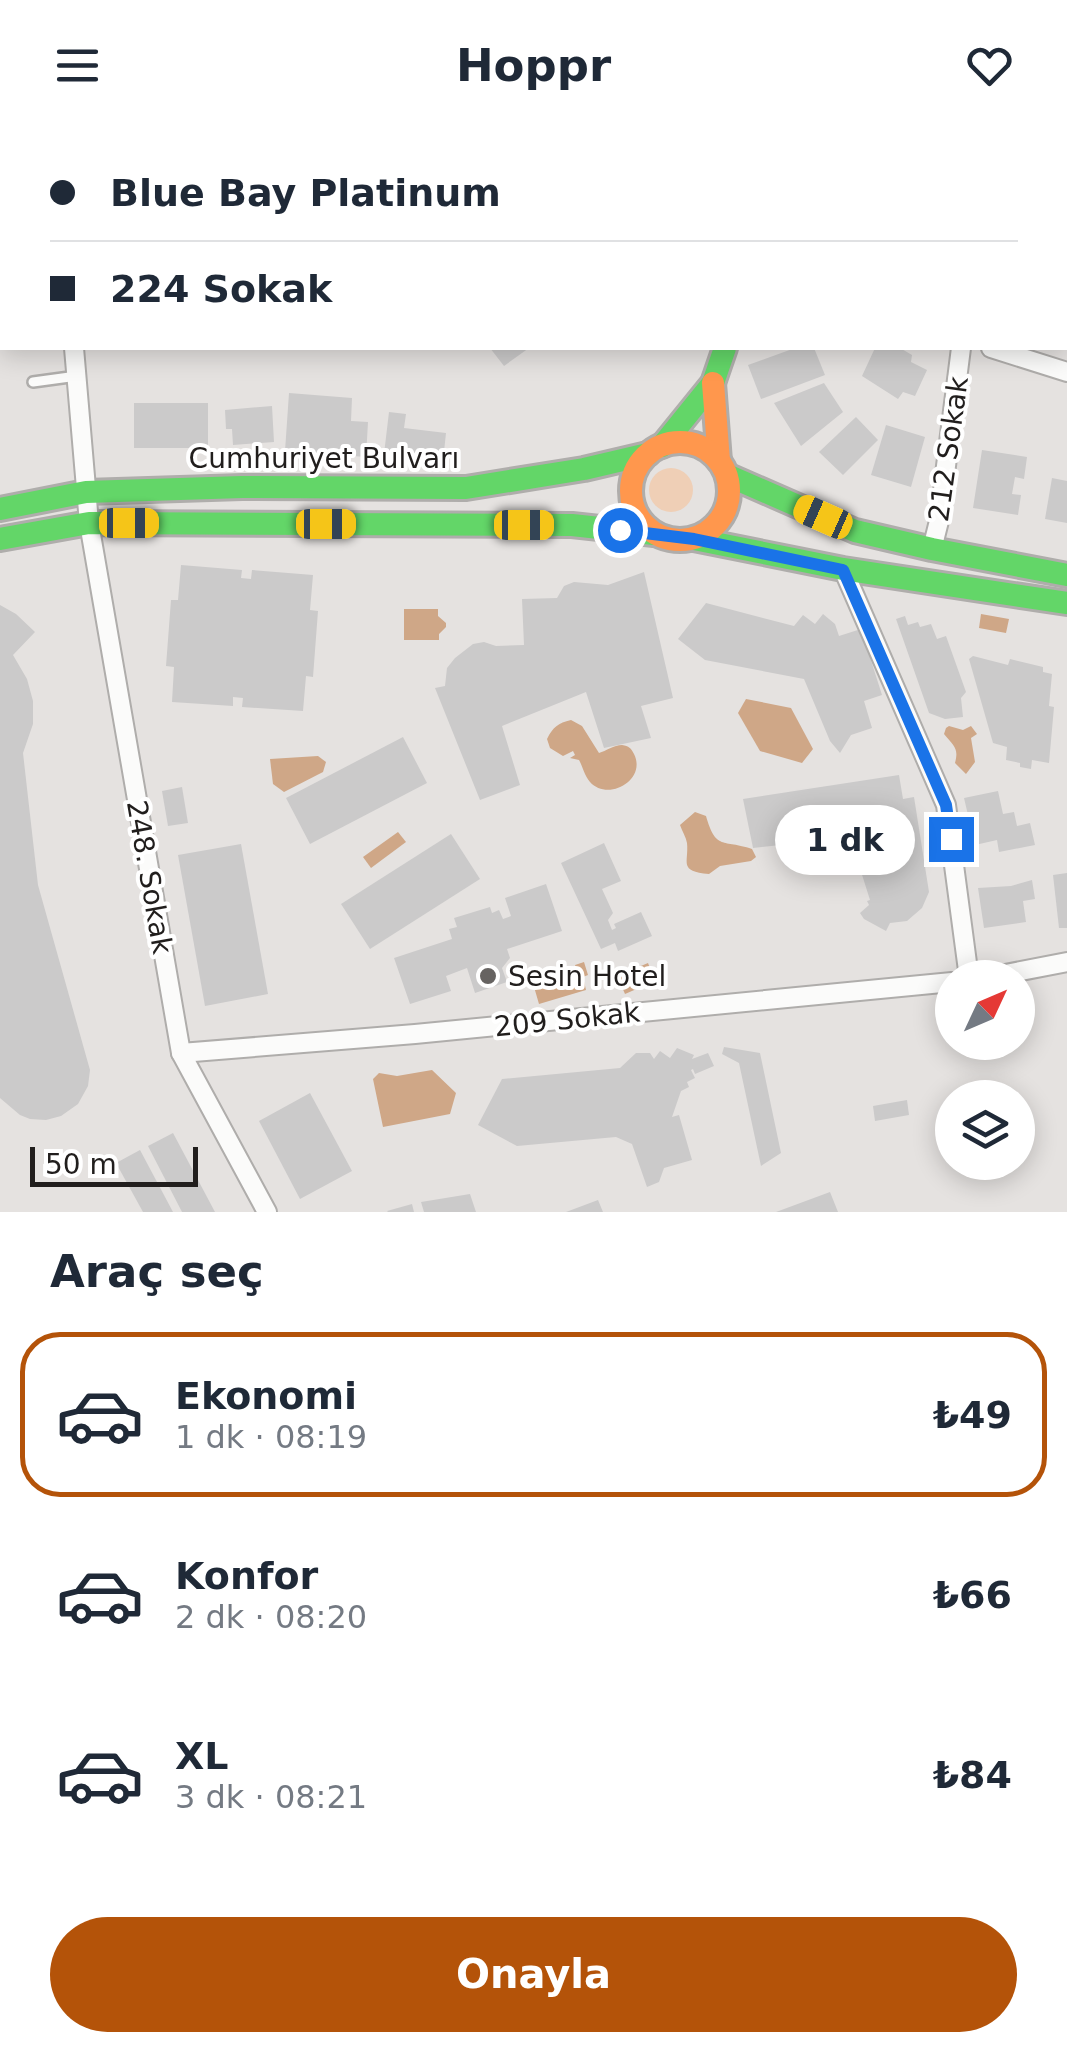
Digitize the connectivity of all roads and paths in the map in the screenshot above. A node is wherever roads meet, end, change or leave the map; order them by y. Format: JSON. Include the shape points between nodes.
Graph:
{"nodes":[{"id":1,"x":74,"y":350,"type":"edge"},
{"id":2,"x":961,"y":350,"type":"edge"},
{"id":3,"x":997,"y":350,"type":"edge"},
{"id":4,"x":719,"y":364,"type":"edge"},
{"id":5,"x":1067,"y":372,"type":"edge"},
{"id":6,"x":77,"y":376,"type":"junction"},
{"id":7,"x":33,"y":382,"type":"dead end"},
{"id":8,"x":654,"y":450,"type":"junction"},
{"id":9,"x":723,"y":468,"type":"junction"},
{"id":10,"x":86,"y":492,"type":"junction"},
{"id":11,"x":0,"y":509,"type":"edge"},
{"id":12,"x":89,"y":523,"type":"junction"},
{"id":13,"x":654,"y":534,"type":"junction"},
{"id":14,"x":0,"y":539,"type":"edge"},
{"id":15,"x":694,"y":539,"type":"junction"},
{"id":16,"x":932,"y":549,"type":"junction"},
{"id":17,"x":843,"y":570,"type":"junction"},
{"id":18,"x":1067,"y":575,"type":"edge"},
{"id":19,"x":1067,"y":603,"type":"edge"},
{"id":20,"x":967,"y":960,"type":"edge"},
{"id":21,"x":1067,"y":962,"type":"edge"},
{"id":22,"x":1035,"y":968,"type":"edge"},
{"id":23,"x":935,"y":984,"type":"edge"},
{"id":24,"x":180,"y":1054,"type":"junction"},
{"id":25,"x":267,"y":1212,"type":"edge"}],
"edges":[{"from":1,"to":6,"type":"street","name":"248. Sokak"},
{"from":2,"to":16,"type":"street","name":"212 Sokak"},
{"from":3,"to":5,"type":"street"},
{"from":4,"to":8,"type":"main road"},
{"from":4,"to":9,"type":"main road"},
{"from":6,"to":7,"type":"lane"},
{"from":6,"to":10,"type":"street","name":"248. Sokak"},
{"from":8,"to":9,"type":"main road","via":[[694,444]]},
{"from":8,"to":10,"type":"main road","name":"Cumhuriyet Bulvarı","via":[[466,488]]},
{"from":8,"to":13,"type":"main road","via":[[631,482],[640,522]]},
{"from":9,"to":15,"type":"main road","via":[[728,506],[711,532]]},
{"from":9,"to":16,"type":"main road","via":[[855,531]]},
{"from":10,"to":11,"type":"main road","name":"Cumhuriyet Bulvarı"},
{"from":10,"to":12,"type":"street","name":"248. Sokak"},
{"from":12,"to":13,"type":"main road","via":[[572,525]]},
{"from":12,"to":14,"type":"main road"},
{"from":12,"to":24,"type":"street","name":"248. Sokak"},
{"from":13,"to":15,"type":"main road"},
{"from":15,"to":17,"type":"main road"},
{"from":16,"to":18,"type":"main road"},
{"from":17,"to":19,"type":"main road"},
{"from":17,"to":20,"type":"street","via":[[946,805]]},
{"from":21,"to":22,"type":"street"},
{"from":23,"to":24,"type":"street","name":"209 Sokak"},
{"from":24,"to":25,"type":"street","name":"248. Sokak"}]}
